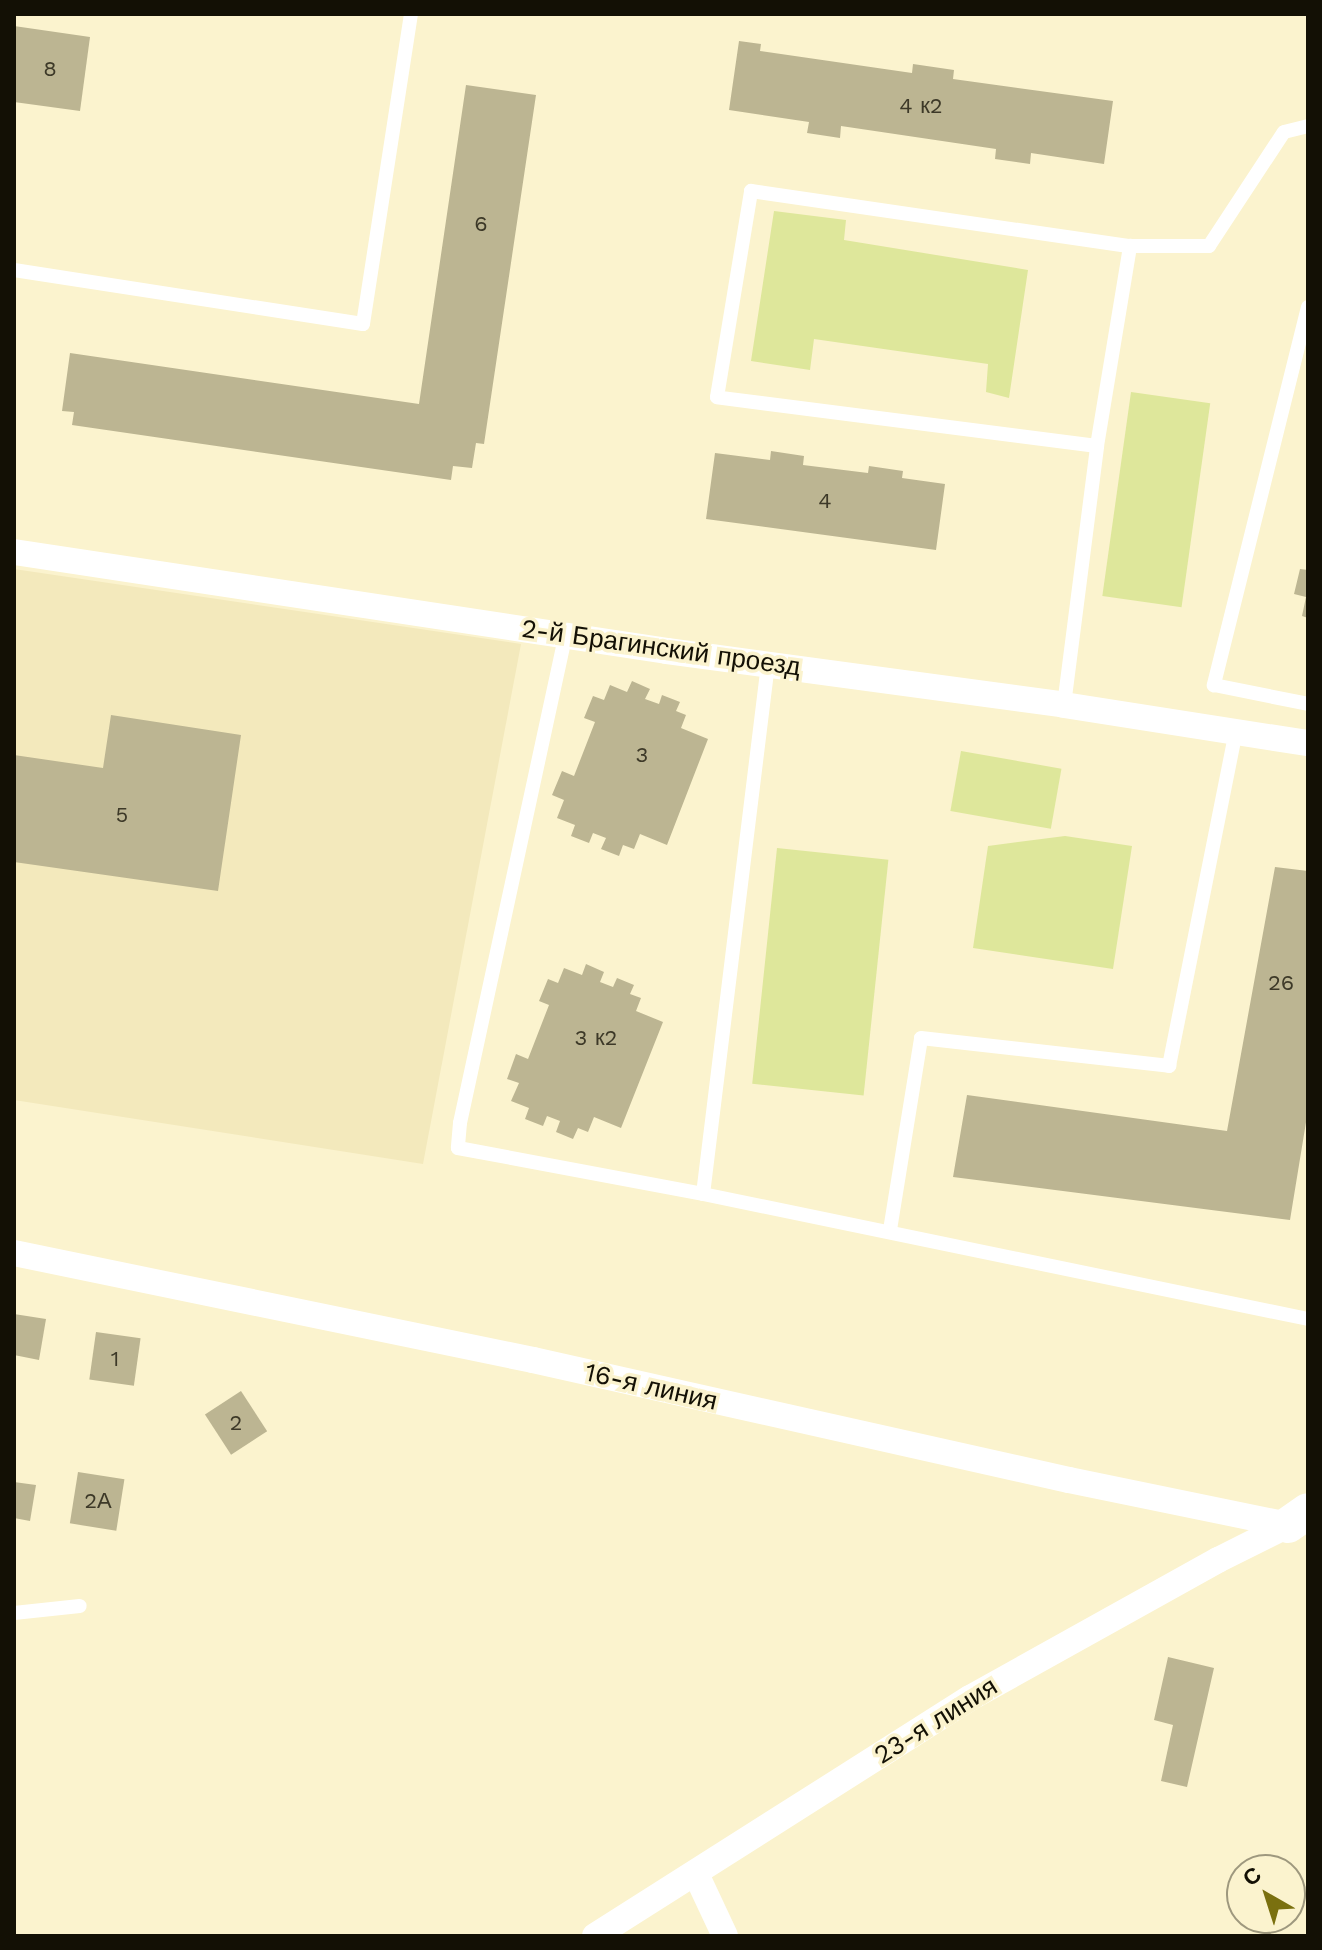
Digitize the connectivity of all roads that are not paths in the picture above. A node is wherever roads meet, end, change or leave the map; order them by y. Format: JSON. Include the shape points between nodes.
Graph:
{"nodes":[{"id":1,"x":411,"y":14,"type":"edge"},
{"id":2,"x":1308,"y":126,"type":"edge"},
{"id":3,"x":1130,"y":246,"type":"junction"},
{"id":4,"x":14,"y":270,"type":"edge"},
{"id":5,"x":1308,"y":307,"type":"edge"},
{"id":6,"x":1097,"y":446,"type":"junction"},
{"id":7,"x":14,"y":552,"type":"edge"},
{"id":8,"x":566,"y":633,"type":"junction"},
{"id":9,"x":768,"y":664,"type":"junction"},
{"id":10,"x":1308,"y":704,"type":"edge"},
{"id":11,"x":1064,"y":705,"type":"junction"},
{"id":12,"x":1236,"y":732,"type":"junction"},
{"id":13,"x":1308,"y":743,"type":"edge"},
{"id":14,"x":703,"y":1194,"type":"junction"},
{"id":15,"x":890,"y":1230,"type":"junction"},
{"id":16,"x":14,"y":1253,"type":"edge"},
{"id":17,"x":1308,"y":1319,"type":"edge"},
{"id":18,"x":1298,"y":1518,"type":"edge"},
{"id":19,"x":80,"y":1606,"type":"dead end"},
{"id":20,"x":14,"y":1613,"type":"edge"},
{"id":21,"x":696,"y":1874,"type":"junction"},
{"id":22,"x":595,"y":1936,"type":"edge"},
{"id":23,"x":725,"y":1936,"type":"edge"}],
"edges":[{"from":1,"to":4,"type":"lane","via":[[363,324]]},
{"from":2,"to":3,"type":"lane","via":[[1284,132],[1209,246]]},
{"from":3,"to":6,"type":"lane"},
{"from":3,"to":6,"type":"lane","via":[[751,191],[717,397]]},
{"from":5,"to":10,"type":"lane","via":[[1214,685]]},
{"from":6,"to":11,"type":"lane"},
{"from":7,"to":8,"type":"street","name":"2-й Брагинский проезд"},
{"from":8,"to":9,"type":"street","name":"2-й Брагинский проезд"},
{"from":8,"to":14,"type":"lane","via":[[458,1148]]},
{"from":9,"to":11,"type":"street","name":"2-й Брагинский проезд"},
{"from":9,"to":14,"type":"lane"},
{"from":11,"to":12,"type":"street","name":"2-й Брагинский проезд"},
{"from":12,"to":13,"type":"street","name":"2-й Брагинский проезд"},
{"from":12,"to":15,"type":"lane","via":[[1169,1066],[921,1038]]},
{"from":14,"to":15,"type":"lane"},
{"from":15,"to":17,"type":"lane"},
{"from":16,"to":18,"type":"street","name":"16-я линия","via":[[518,1357],[1069,1480]]},
{"from":18,"to":21,"type":"street","name":"23-я линия","via":[[970,1698]]},
{"from":19,"to":20,"type":"lane"},
{"from":21,"to":22,"type":"street","name":"23-я линия"},
{"from":21,"to":23,"type":"street"}]}
